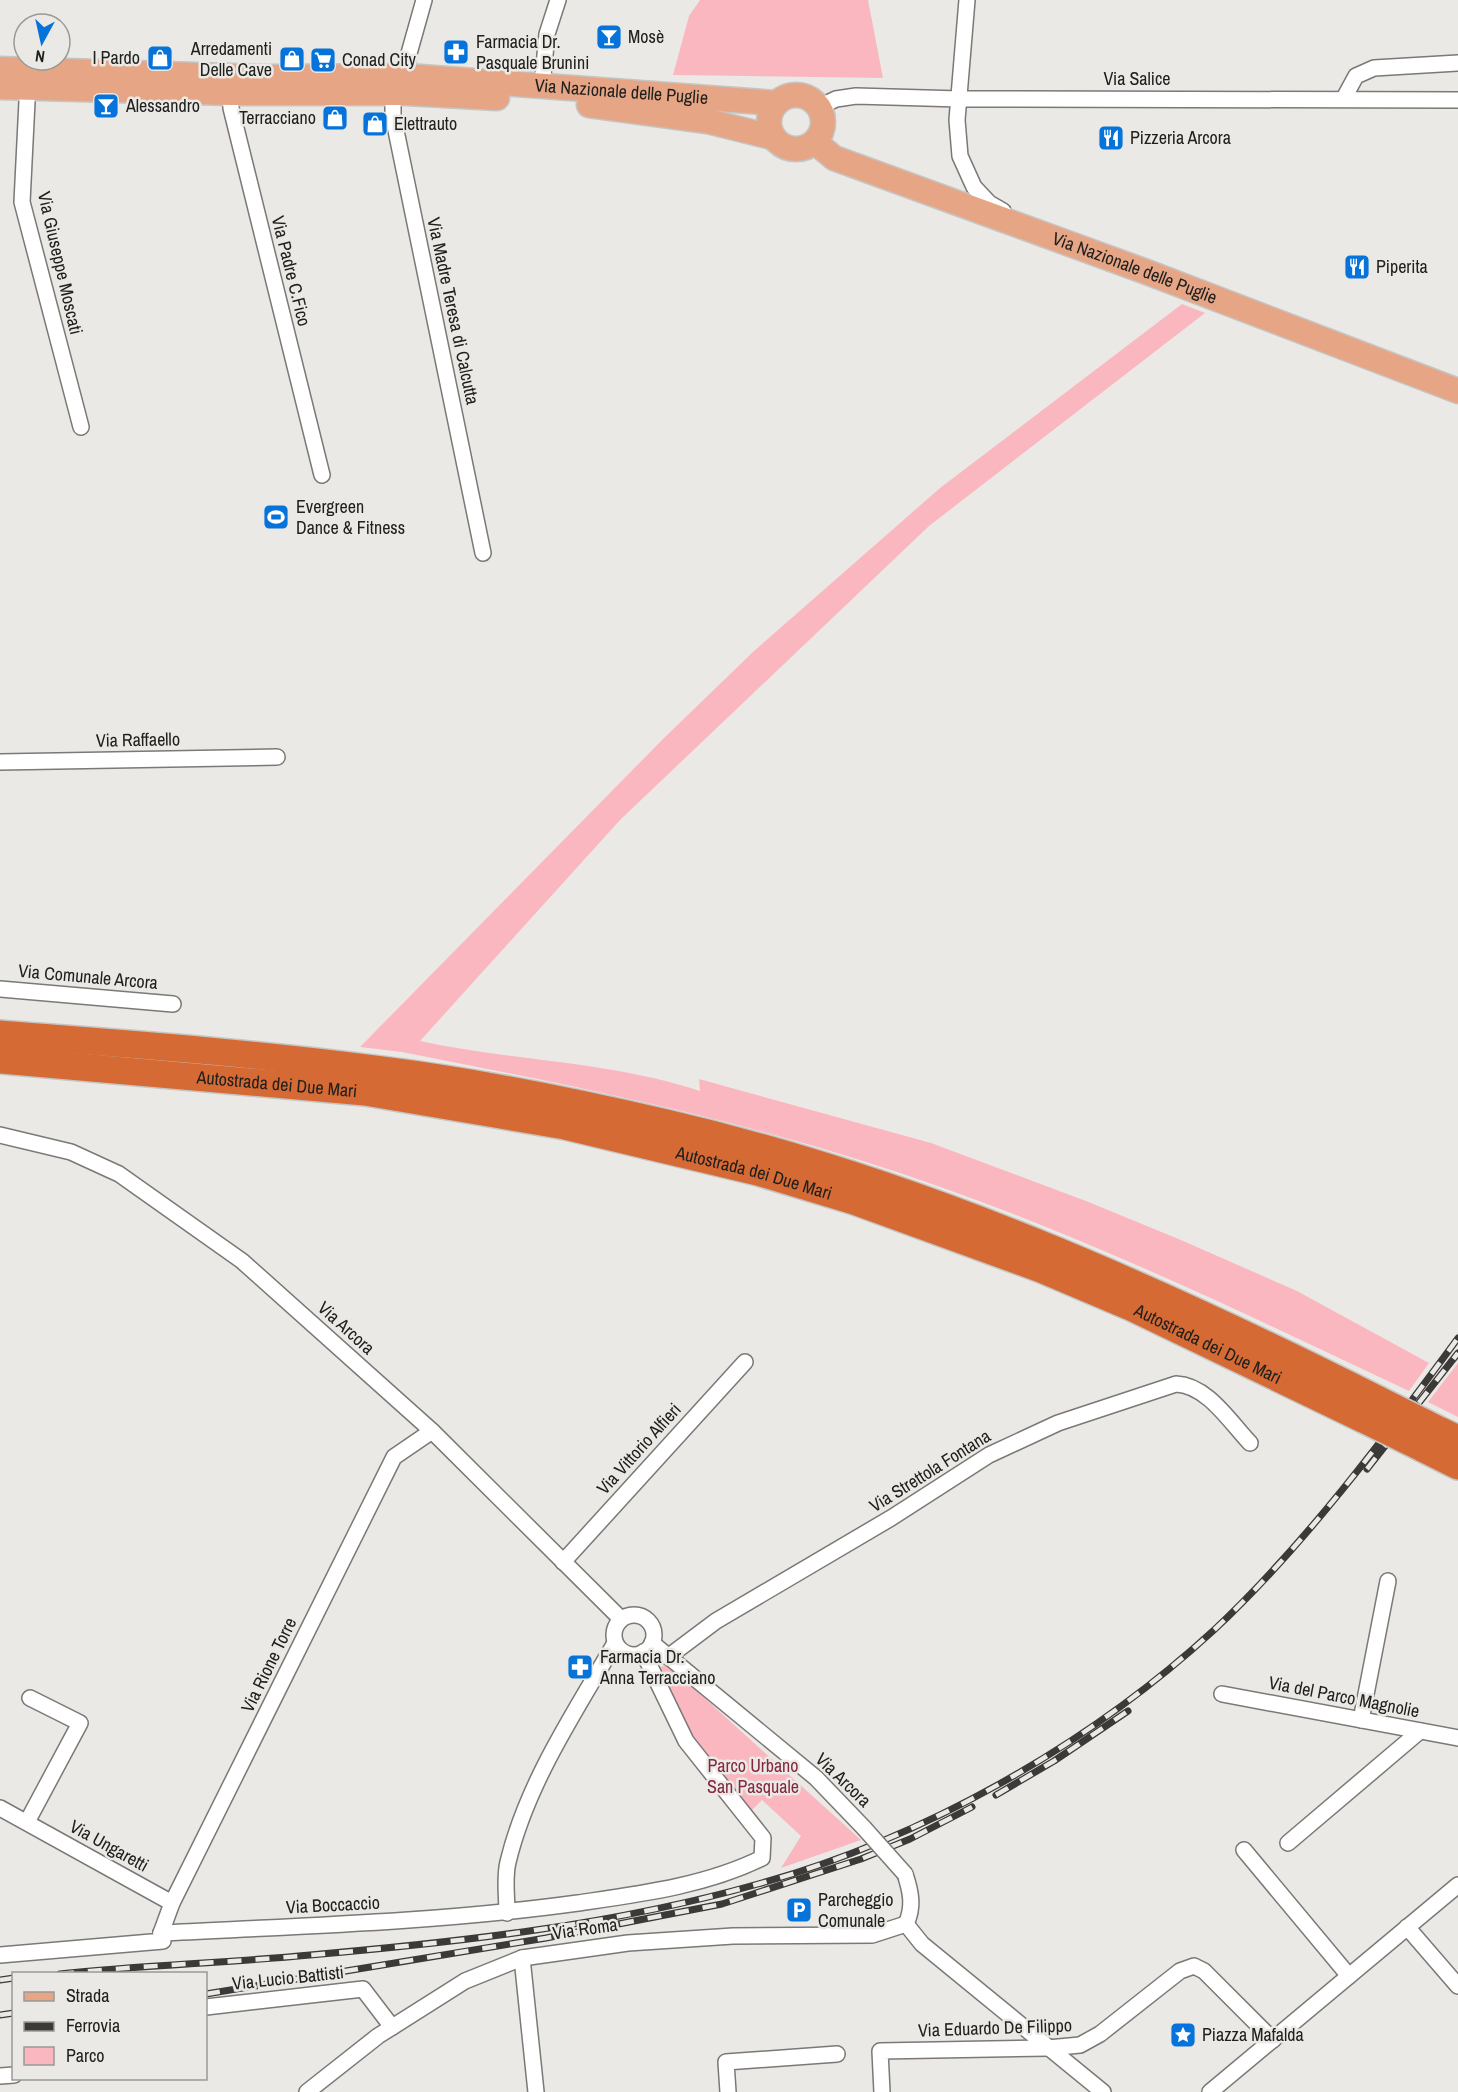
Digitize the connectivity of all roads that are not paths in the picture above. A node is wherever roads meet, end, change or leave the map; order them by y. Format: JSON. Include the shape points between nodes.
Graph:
{"nodes":[{"id":1,"x":424,"y":0,"type":"edge"},
{"id":2,"x":558,"y":0,"type":"edge"},
{"id":3,"x":967,"y":0,"type":"edge"},
{"id":4,"x":1458,"y":63,"type":"edge"},
{"id":5,"x":0,"y":69,"type":"edge"},
{"id":6,"x":28,"y":79,"type":"junction"},
{"id":7,"x":230,"y":84,"type":"junction"},
{"id":8,"x":400,"y":85,"type":"junction"},
{"id":9,"x":542,"y":86,"type":"junction"},
{"id":10,"x":0,"y":87,"type":"edge"},
{"id":11,"x":1344,"y":98,"type":"junction"},
{"id":12,"x":960,"y":99,"type":"junction"},
{"id":13,"x":1458,"y":100,"type":"edge"},
{"id":14,"x":776,"y":103,"type":"junction"},
{"id":15,"x":819,"y":108,"type":"junction"},
{"id":16,"x":772,"y":136,"type":"junction"},
{"id":17,"x":815,"y":142,"type":"junction"},
{"id":18,"x":1040,"y":235,"type":"junction"},
{"id":19,"x":1458,"y":391,"type":"edge"},
{"id":20,"x":81,"y":427,"type":"dead end"},
{"id":21,"x":322,"y":475,"type":"dead end"},
{"id":22,"x":483,"y":553,"type":"dead end"},
{"id":23,"x":277,"y":757,"type":"dead end"},
{"id":24,"x":0,"y":762,"type":"edge"},
{"id":25,"x":0,"y":989,"type":"edge"},
{"id":26,"x":173,"y":1004,"type":"dead end"},
{"id":27,"x":0,"y":1034,"type":"edge"},
{"id":28,"x":0,"y":1060,"type":"edge"},
{"id":29,"x":0,"y":1135,"type":"edge"},
{"id":30,"x":745,"y":1362,"type":"dead end"},
{"id":31,"x":1372,"y":1410,"type":"junction"},
{"id":32,"x":432,"y":1431,"type":"junction"},
{"id":33,"x":1440,"y":1439,"type":"edge"},
{"id":34,"x":1250,"y":1443,"type":"dead end"},
{"id":35,"x":1458,"y":1466,"type":"edge"},
{"id":36,"x":563,"y":1562,"type":"junction"},
{"id":37,"x":1388,"y":1581,"type":"dead end"},
{"id":38,"x":621,"y":1619,"type":"junction"},
{"id":39,"x":615,"y":1643,"type":"junction"},
{"id":40,"x":648,"y":1648,"type":"junction"},
{"id":41,"x":668,"y":1656,"type":"junction"},
{"id":42,"x":1222,"y":1694,"type":"dead end"},
{"id":43,"x":30,"y":1698,"type":"dead end"},
{"id":44,"x":1361,"y":1720,"type":"junction"},
{"id":45,"x":1420,"y":1731,"type":"junction"},
{"id":46,"x":1458,"y":1738,"type":"edge"},
{"id":47,"x":0,"y":1808,"type":"edge"},
{"id":48,"x":27,"y":1822,"type":"junction"},
{"id":49,"x":1288,"y":1843,"type":"dead end"},
{"id":50,"x":1244,"y":1850,"type":"dead end"},
{"id":51,"x":1458,"y":1885,"type":"edge"},
{"id":52,"x":172,"y":1903,"type":"junction"},
{"id":53,"x":507,"y":1913,"type":"junction"},
{"id":54,"x":906,"y":1924,"type":"junction"},
{"id":55,"x":1407,"y":1927,"type":"junction"},
{"id":56,"x":161,"y":1933,"type":"junction"},
{"id":57,"x":0,"y":1955,"type":"edge"},
{"id":58,"x":522,"y":1958,"type":"junction"},
{"id":59,"x":1349,"y":1976,"type":"junction"},
{"id":60,"x":1458,"y":1986,"type":"edge"},
{"id":61,"x":207,"y":2007,"type":"edge"},
{"id":62,"x":392,"y":2027,"type":"junction"},
{"id":63,"x":1273,"y":2040,"type":"junction"},
{"id":64,"x":1048,"y":2048,"type":"junction"},
{"id":65,"x":837,"y":2054,"type":"dead end"},
{"id":66,"x":308,"y":2092,"type":"edge"},
{"id":67,"x":536,"y":2092,"type":"edge"},
{"id":68,"x":728,"y":2092,"type":"edge"},
{"id":69,"x":882,"y":2092,"type":"edge"},
{"id":70,"x":1103,"y":2092,"type":"edge"},
{"id":71,"x":1210,"y":2092,"type":"edge"}],
"edges":[{"from":1,"to":8,"type":"street","name":"Via Madre Teresa di Calcutta"},
{"from":2,"to":9,"type":"street","via":[[547,34]]},
{"from":3,"to":12,"type":"street"},
{"from":4,"to":11,"type":"street","via":[[1374,68],[1356,76]]},
{"from":5,"to":6,"type":"main road","name":"Via Nazionale delle Puglie"},
{"from":6,"to":7,"type":"main road","name":"Via Nazionale delle Puglie"},
{"from":6,"to":10,"type":"main road","name":"Via Nazionale delle Puglie"},
{"from":6,"to":20,"type":"street","name":"Via Giuseppe Moscati","via":[[22,202]]},
{"from":7,"to":8,"type":"main road","name":"Via Nazionale delle Puglie"},
{"from":7,"to":21,"type":"street","name":"Via Padre C.Fico","via":[[231,108]]},
{"from":8,"to":9,"type":"main road","name":"Via Nazionale delle Puglie"},
{"from":8,"to":16,"type":"main road","name":"Via Nazionale delle Puglie","via":[[555,100],[707,121]]},
{"from":8,"to":22,"type":"street","name":"Via Madre Teresa di Calcutta","via":[[393,116]]},
{"from":9,"to":14,"type":"main road","name":"Via Nazionale delle Puglie"},
{"from":11,"to":12,"type":"street","name":"Via Salice"},
{"from":11,"to":13,"type":"street","name":"Via Salice"},
{"from":12,"to":15,"type":"street","name":"Via Salice","via":[[855,96],[836,99]]},
{"from":12,"to":18,"type":"street","via":[[956,132],[960,156],[974,187],[989,203],[1022,218]]},
{"from":14,"to":15,"type":"main road","via":[[798,95],[807,97]]},
{"from":14,"to":16,"type":"main road","via":[[769,119]]},
{"from":15,"to":17,"type":"main road","via":[[822,129]]},
{"from":16,"to":17,"type":"main road","via":[[792,150]]},
{"from":17,"to":18,"type":"main road","name":"Via Nazionale delle Puglie","via":[[834,159]]},
{"from":18,"to":19,"type":"main road","name":"Via Nazionale delle Puglie"},
{"from":23,"to":24,"type":"street","name":"Via Raffaello"},
{"from":25,"to":26,"type":"street","name":"Via Comunale Arcora"},
{"from":27,"to":31,"type":"highway","name":"Autostrada dei Due Mari","via":[[384,1070],[472,1083],[669,1123],[863,1178],[989,1223],[1144,1286]]},
{"from":28,"to":31,"type":"highway","name":"Autostrada dei Due Mari","via":[[273,1082],[467,1107],[609,1135],[758,1172],[854,1201],[1031,1265]]},
{"from":29,"to":32,"type":"street","name":"Via Arcora","via":[[71,1152],[119,1173],[169,1207],[242,1261]]},
{"from":30,"to":36,"type":"street","name":"Via Vittorio Alfieri"},
{"from":31,"to":33,"type":"highway","name":"Autostrada dei Due Mari","bridge":true},
{"from":32,"to":36,"type":"street","name":"Via Arcora"},
{"from":32,"to":52,"type":"street","name":"Via Rione Torre","via":[[394,1457]]},
{"from":33,"to":35,"type":"highway","name":"Autostrada dei Due Mari"},
{"from":34,"to":41,"type":"street","name":"Via Strettola Fontana","via":[[1207,1398],[1186,1384],[1059,1423],[989,1455],[716,1621]]},
{"from":36,"to":38,"type":"street","name":"Via Arcora"},
{"from":37,"to":44,"type":"street"},
{"from":38,"to":39,"type":"street","via":[[614,1630]]},
{"from":38,"to":40,"type":"street","via":[[633,1615],[646,1619],[654,1630]]},
{"from":39,"to":40,"type":"street","name":"Via Arcora","via":[[624,1653],[637,1655]]},
{"from":39,"to":53,"type":"street","via":[[552,1752],[521,1820],[507,1865]]},
{"from":40,"to":41,"type":"street","name":"Via Arcora"},
{"from":40,"to":53,"type":"street","name":"Via Boccaccio","via":[[686,1741],[763,1838],[762,1858],[730,1874],[639,1894]]},
{"from":41,"to":54,"type":"street","name":"Via Arcora","bridge":true,"via":[[816,1778],[905,1874],[912,1902]]},
{"from":42,"to":44,"type":"street","name":"Via del Parco Magnolie"},
{"from":43,"to":48,"type":"street","via":[[80,1724]]},
{"from":44,"to":45,"type":"street","name":"Via del Parco Magnolie"},
{"from":45,"to":46,"type":"street","name":"Via del Parco Magnolie"},
{"from":45,"to":49,"type":"street"},
{"from":47,"to":48,"type":"street","name":"Via Ungaretti"},
{"from":48,"to":52,"type":"street","name":"Via Ungaretti"},
{"from":50,"to":59,"type":"street"},
{"from":51,"to":55,"type":"street"},
{"from":52,"to":56,"type":"street","name":"Via Rione Torre"},
{"from":53,"to":56,"type":"street","name":"Via Boccaccio"},
{"from":54,"to":58,"type":"street","name":"Via Roma","via":[[872,1935],[628,1942]]},
{"from":54,"to":64,"type":"street","via":[[922,1944]]},
{"from":55,"to":59,"type":"street"},
{"from":55,"to":60,"type":"street"},
{"from":56,"to":57,"type":"street","via":[[163,1941]]},
{"from":58,"to":62,"type":"street","name":"Via Roma","via":[[465,1981]]},
{"from":58,"to":67,"type":"street"},
{"from":59,"to":63,"type":"street"},
{"from":61,"to":62,"type":"street","name":"Via Lucio Battisti","via":[[363,1989]]},
{"from":62,"to":66,"type":"street","name":"Via Roma"},
{"from":63,"to":64,"type":"street","name":"Via Eduardo De Filippo","via":[[1204,1971],[1194,1966],[1180,1971],[1100,2034],[1080,2045]]},
{"from":63,"to":71,"type":"street"},
{"from":64,"to":69,"type":"street","name":"Via Eduardo De Filippo","via":[[880,2051]]},
{"from":64,"to":70,"type":"street"},
{"from":65,"to":68,"type":"street","via":[[726,2062]]}]}
